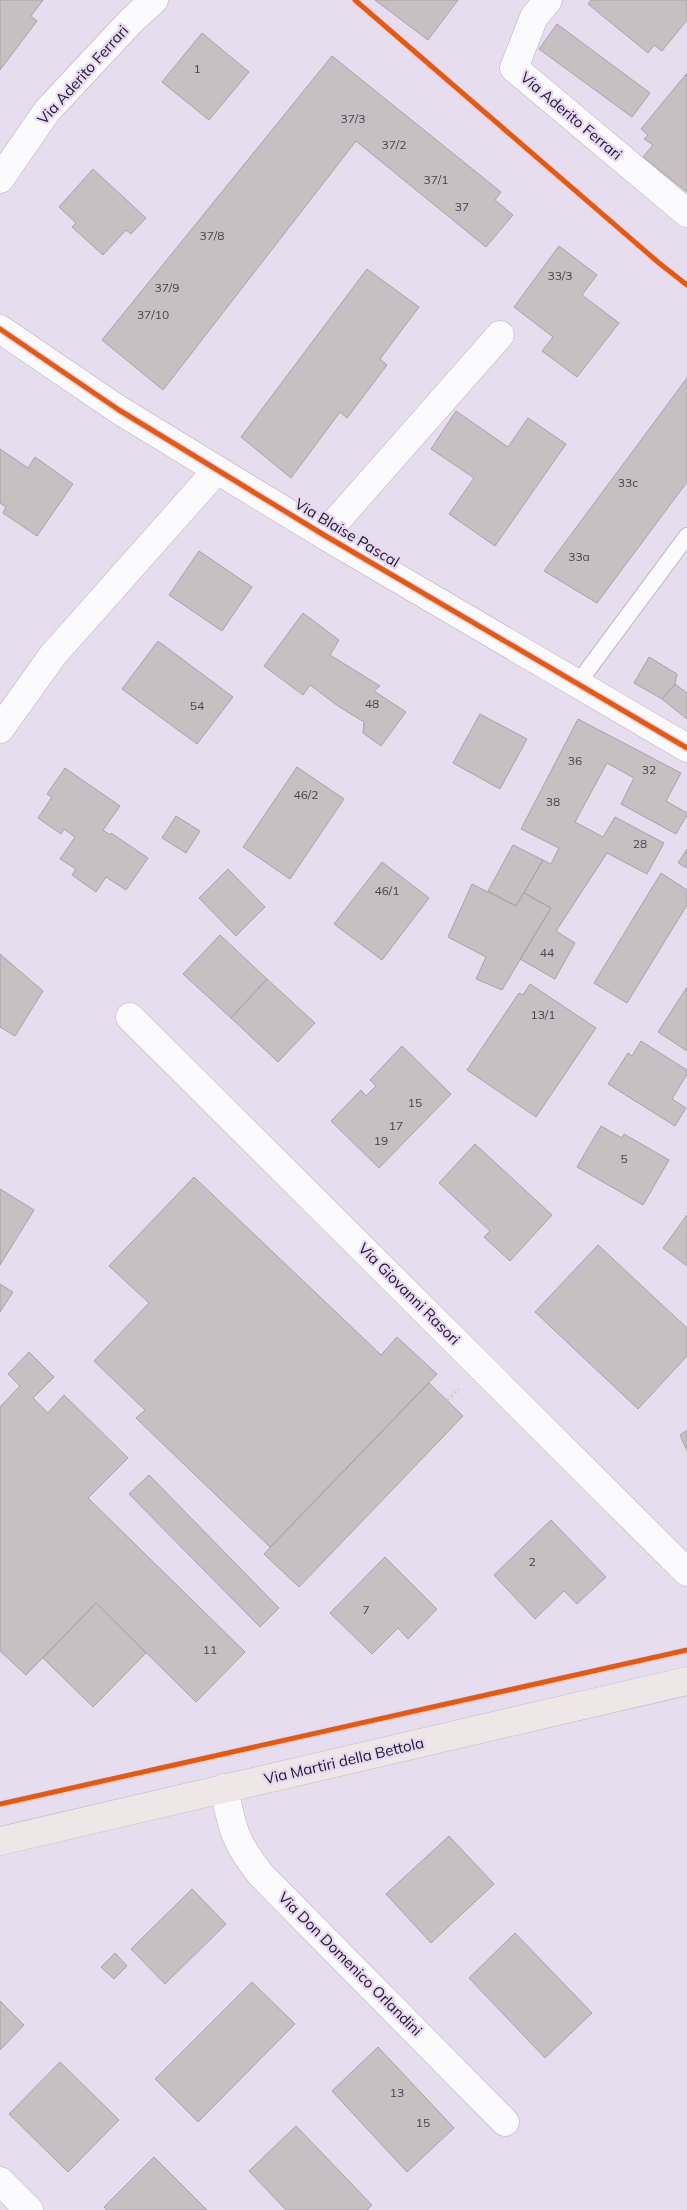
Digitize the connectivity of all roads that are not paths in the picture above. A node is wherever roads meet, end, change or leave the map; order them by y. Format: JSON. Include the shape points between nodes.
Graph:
{"nodes":[{"id":1,"x":154,"y":0,"type":"edge"},
{"id":2,"x":548,"y":0,"type":"edge"},
{"id":3,"x":0,"y":179,"type":"edge"},
{"id":4,"x":687,"y":213,"type":"edge"},
{"id":5,"x":0,"y":330,"type":"edge"},
{"id":6,"x":500,"y":334,"type":"dead end"},
{"id":7,"x":217,"y":470,"type":"junction"},
{"id":8,"x":324,"y":535,"type":"junction"},
{"id":9,"x":687,"y":536,"type":"edge"},
{"id":10,"x":578,"y":683,"type":"junction"},
{"id":11,"x":0,"y":729,"type":"edge"},
{"id":12,"x":687,"y":748,"type":"edge"},
{"id":13,"x":130,"y":1017,"type":"dead end"},
{"id":14,"x":687,"y":1572,"type":"edge"},
{"id":15,"x":687,"y":1681,"type":"edge"},
{"id":16,"x":224,"y":1788,"type":"junction"},
{"id":17,"x":0,"y":1841,"type":"edge"},
{"id":18,"x":505,"y":2122,"type":"dead end"},
{"id":19,"x":0,"y":2181,"type":"edge"},
{"id":20,"x":29,"y":2210,"type":"edge"}],
"edges":[{"from":1,"to":3,"type":"street","name":"Via Aderito Ferrari","via":[[47,111]]},
{"from":2,"to":4,"type":"street","name":"Via Aderito Ferrari","via":[[534,17],[514,68]]},
{"from":5,"to":7,"type":"street","name":"Via Blaise Pascal","via":[[119,410]]},
{"from":6,"to":8,"type":"street","name":"Via Blaise Pascal"},
{"from":7,"to":8,"type":"street","name":"Via Blaise Pascal"},
{"from":7,"to":11,"type":"street","via":[[53,655]]},
{"from":8,"to":10,"type":"street","name":"Via Blaise Pascal"},
{"from":9,"to":10,"type":"lane"},
{"from":10,"to":12,"type":"street","name":"Via Blaise Pascal"},
{"from":13,"to":14,"type":"street","name":"Via Giovanni Rasori"},
{"from":15,"to":16,"type":"main road","name":"Via Martiri della Bettola"},
{"from":16,"to":17,"type":"main road","name":"Via Martiri della Bettola"},
{"from":16,"to":18,"type":"street","name":"Via Don Domenico Orlandini","via":[[238,1842],[261,1875]]},
{"from":19,"to":20,"type":"street"}]}
